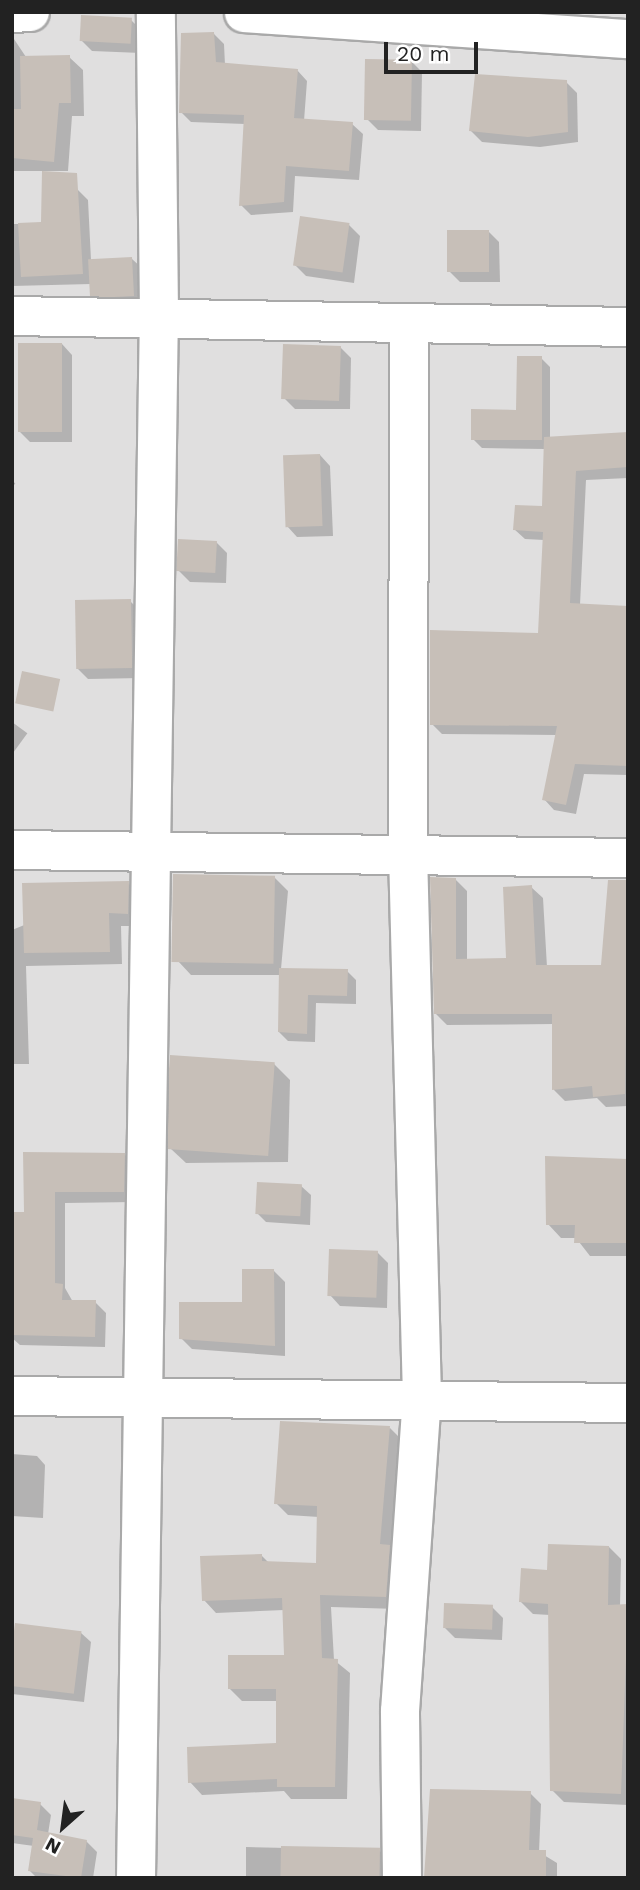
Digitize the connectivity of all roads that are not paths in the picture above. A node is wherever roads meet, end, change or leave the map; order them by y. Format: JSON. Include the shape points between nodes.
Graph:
{"nodes":[{"id":1,"x":30,"y":12,"type":"edge"},
{"id":2,"x":156,"y":12,"type":"edge"},
{"id":3,"x":12,"y":13,"type":"edge"},
{"id":4,"x":234,"y":13,"type":"edge"},
{"id":5,"x":628,"y":39,"type":"edge"},
{"id":6,"x":159,"y":315,"type":"junction"},
{"id":7,"x":12,"y":316,"type":"edge"},
{"id":8,"x":409,"y":326,"type":"junction"},
{"id":9,"x":628,"y":327,"type":"edge"},
{"id":10,"x":12,"y":850,"type":"edge"},
{"id":11,"x":148,"y":851,"type":"junction"},
{"id":12,"x":408,"y":853,"type":"junction"},
{"id":13,"x":628,"y":858,"type":"edge"},
{"id":14,"x":12,"y":1396,"type":"edge"},
{"id":15,"x":144,"y":1396,"type":"junction"},
{"id":16,"x":422,"y":1398,"type":"junction"},
{"id":17,"x":628,"y":1404,"type":"edge"},
{"id":18,"x":136,"y":1878,"type":"edge"},
{"id":19,"x":401,"y":1878,"type":"edge"}],
"edges":[{"from":1,"to":3,"type":"street"},
{"from":2,"to":6,"type":"street"},
{"from":4,"to":5,"type":"street"},
{"from":6,"to":7,"type":"street"},
{"from":6,"to":8,"type":"street"},
{"from":6,"to":11,"type":"street"},
{"from":8,"to":9,"type":"street"},
{"from":8,"to":12,"type":"street"},
{"from":10,"to":11,"type":"street"},
{"from":11,"to":12,"type":"street"},
{"from":11,"to":15,"type":"street"},
{"from":12,"to":13,"type":"street"},
{"from":12,"to":16,"type":"street"},
{"from":14,"to":15,"type":"street"},
{"from":15,"to":16,"type":"street"},
{"from":15,"to":18,"type":"street"},
{"from":16,"to":17,"type":"street"},
{"from":16,"to":19,"type":"street","via":[[400,1711]]}]}
